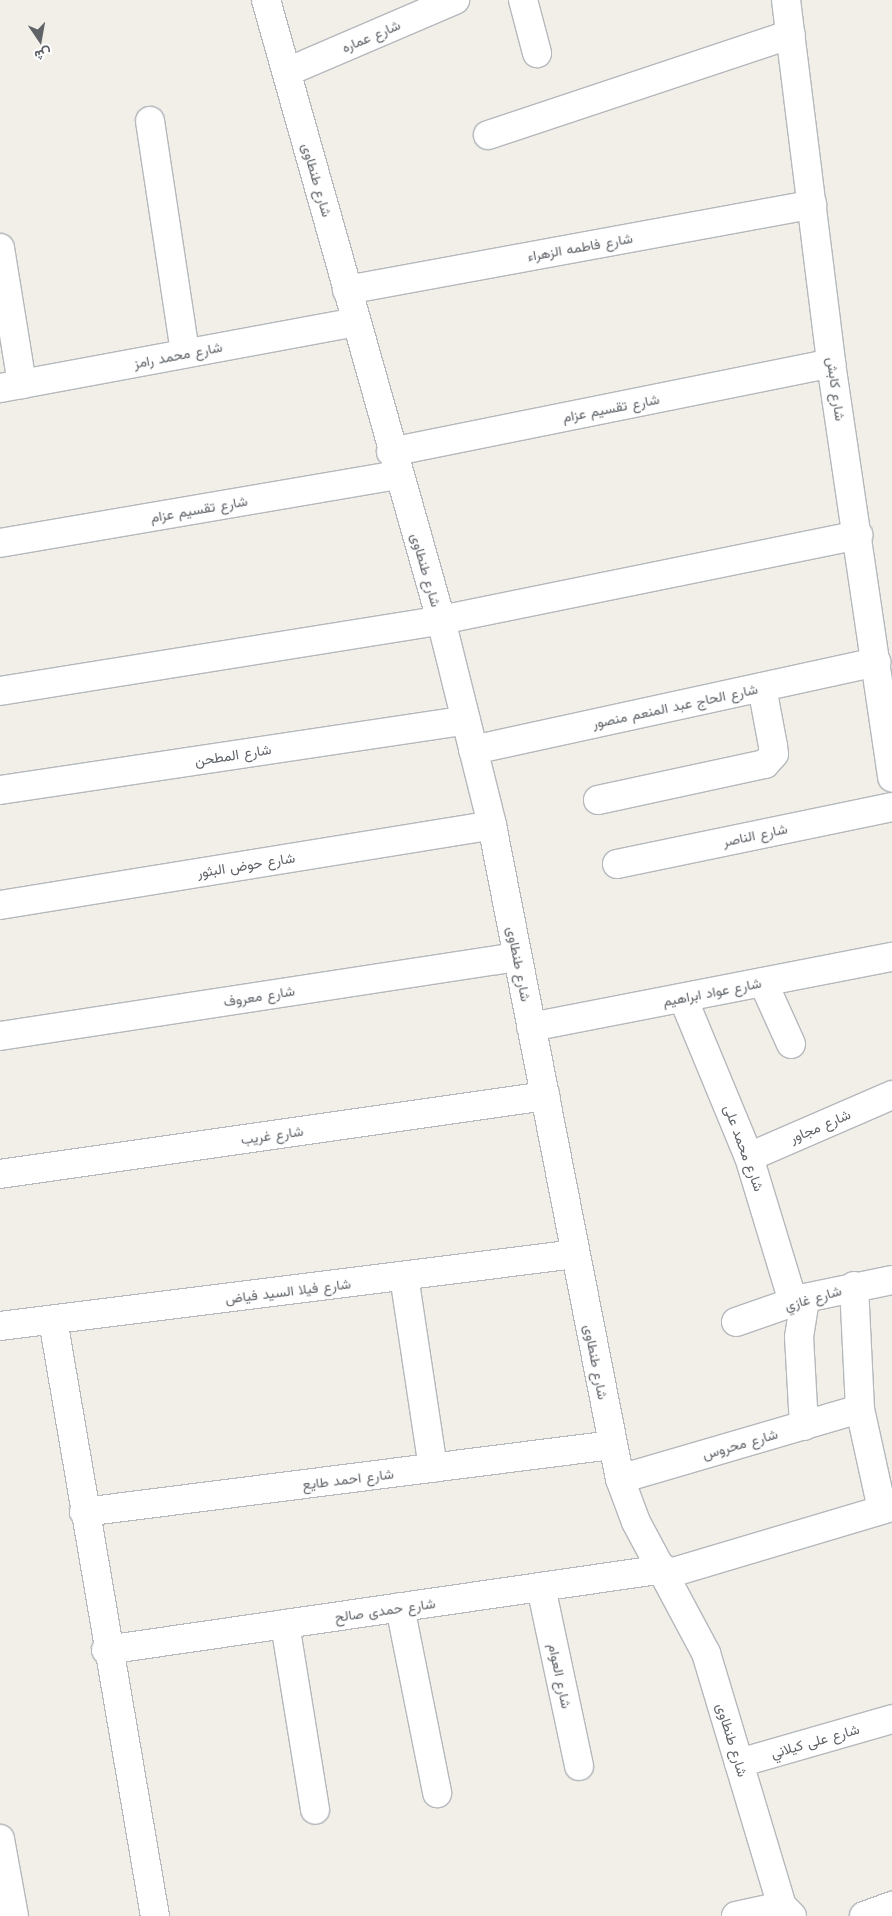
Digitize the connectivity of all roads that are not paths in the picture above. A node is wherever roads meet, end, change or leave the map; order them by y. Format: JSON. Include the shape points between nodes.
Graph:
{"nodes":[{"id":1,"x":266,"y":0,"type":"edge"},
{"id":2,"x":455,"y":0,"type":"edge"},
{"id":3,"x":523,"y":0,"type":"edge"},
{"id":4,"x":786,"y":0,"type":"edge"},
{"id":5,"x":791,"y":34,"type":"junction"},
{"id":6,"x":537,"y":53,"type":"dead end"},
{"id":7,"x":287,"y":72,"type":"junction"},
{"id":8,"x":150,"y":121,"type":"dead end"},
{"id":9,"x":488,"y":135,"type":"dead end"},
{"id":10,"x":812,"y":205,"type":"junction"},
{"id":11,"x":0,"y":248,"type":"edge"},
{"id":12,"x":348,"y":290,"type":"junction"},
{"id":13,"x":356,"y":322,"type":"junction"},
{"id":14,"x":185,"y":354,"type":"junction"},
{"id":15,"x":831,"y":363,"type":"junction"},
{"id":16,"x":11,"y":386,"type":"edge"},
{"id":17,"x":395,"y":464,"type":"junction"},
{"id":18,"x":858,"y":535,"type":"junction"},
{"id":19,"x":0,"y":543,"type":"edge"},
{"id":20,"x":440,"y":620,"type":"junction"},
{"id":21,"x":878,"y":662,"type":"junction"},
{"id":22,"x":762,"y":687,"type":"junction"},
{"id":23,"x":0,"y":691,"type":"edge"},
{"id":24,"x":466,"y":720,"type":"junction"},
{"id":25,"x":473,"y":750,"type":"junction"},
{"id":26,"x":892,"y":778,"type":"edge"},
{"id":27,"x":0,"y":790,"type":"edge"},
{"id":28,"x":598,"y":800,"type":"dead end"},
{"id":29,"x":892,"y":807,"type":"edge"},
{"id":30,"x":492,"y":825,"type":"junction"},
{"id":31,"x":617,"y":864,"type":"dead end"},
{"id":32,"x":0,"y":905,"type":"edge"},
{"id":33,"x":892,"y":956,"type":"edge"},
{"id":34,"x":517,"y":957,"type":"junction"},
{"id":35,"x":763,"y":982,"type":"junction"},
{"id":36,"x":683,"y":998,"type":"junction"},
{"id":37,"x":531,"y":1027,"type":"junction"},
{"id":38,"x":0,"y":1036,"type":"edge"},
{"id":39,"x":791,"y":1044,"type":"dead end"},
{"id":40,"x":892,"y":1095,"type":"edge"},
{"id":41,"x":545,"y":1096,"type":"junction"},
{"id":42,"x":749,"y":1157,"type":"junction"},
{"id":43,"x":0,"y":1174,"type":"edge"},
{"id":44,"x":576,"y":1254,"type":"junction"},
{"id":45,"x":404,"y":1276,"type":"junction"},
{"id":46,"x":892,"y":1280,"type":"edge"},
{"id":47,"x":854,"y":1286,"type":"junction"},
{"id":48,"x":799,"y":1300,"type":"junction"},
{"id":49,"x":52,"y":1320,"type":"junction"},
{"id":50,"x":736,"y":1322,"type":"dead end"},
{"id":51,"x":0,"y":1326,"type":"edge"},
{"id":52,"x":860,"y":1409,"type":"junction"},
{"id":53,"x":804,"y":1426,"type":"junction"},
{"id":54,"x":612,"y":1445,"type":"junction"},
{"id":55,"x":433,"y":1468,"type":"junction"},
{"id":56,"x":620,"y":1479,"type":"junction"},
{"id":57,"x":887,"y":1508,"type":"edge"},
{"id":58,"x":84,"y":1512,"type":"junction"},
{"id":59,"x":665,"y":1572,"type":"junction"},
{"id":60,"x":541,"y":1587,"type":"junction"},
{"id":61,"x":400,"y":1608,"type":"junction"},
{"id":62,"x":285,"y":1624,"type":"junction"},
{"id":63,"x":106,"y":1650,"type":"junction"},
{"id":64,"x":892,"y":1719,"type":"edge"},
{"id":65,"x":739,"y":1763,"type":"junction"},
{"id":66,"x":579,"y":1766,"type":"dead end"},
{"id":67,"x":437,"y":1793,"type":"dead end"},
{"id":68,"x":315,"y":1810,"type":"dead end"},
{"id":69,"x":0,"y":1839,"type":"edge"},
{"id":70,"x":892,"y":1906,"type":"edge"},
{"id":71,"x":787,"y":1911,"type":"edge"},
{"id":72,"x":14,"y":1916,"type":"edge"},
{"id":73,"x":155,"y":1916,"type":"edge"},
{"id":74,"x":736,"y":1916,"type":"edge"},
{"id":75,"x":864,"y":1916,"type":"edge"}],
"edges":[{"from":1,"to":7,"type":"street","name":"شارع طنطاوى"},
{"from":2,"to":7,"type":"street","name":"شارع عماره"},
{"from":3,"to":6,"type":"street"},
{"from":4,"to":5,"type":"street","name":"شارع كابش"},
{"from":5,"to":9,"type":"street"},
{"from":5,"to":10,"type":"street","name":"شارع كابش"},
{"from":7,"to":12,"type":"street","name":"شارع طنطاوى"},
{"from":8,"to":14,"type":"street"},
{"from":10,"to":12,"type":"street","name":"شارع فاطمه الزهراء"},
{"from":10,"to":15,"type":"street","name":"شارع كابش"},
{"from":11,"to":16,"type":"street"},
{"from":12,"to":13,"type":"street","name":"شارع طنطاوى"},
{"from":13,"to":14,"type":"street","name":"شارع محمد رامز"},
{"from":13,"to":17,"type":"street","name":"شارع طنطاوى"},
{"from":14,"to":16,"type":"street","name":"شارع محمد رامز"},
{"from":15,"to":17,"type":"street","name":"شارع تقسيم عزام"},
{"from":15,"to":18,"type":"street","name":"شارع كابش"},
{"from":17,"to":19,"type":"street","name":"شارع تقسيم عزام"},
{"from":17,"to":20,"type":"street","name":"شارع طنطاوى"},
{"from":18,"to":20,"type":"street"},
{"from":18,"to":21,"type":"street","name":"شارع كابش"},
{"from":20,"to":23,"type":"street"},
{"from":20,"to":24,"type":"street","name":"شارع طنطاوى"},
{"from":21,"to":22,"type":"street","name":"شارع الحاج عبد المنعم منصور"},
{"from":21,"to":26,"type":"street","name":"شارع كابش"},
{"from":22,"to":25,"type":"street","name":"شارع الحاج عبد المنعم منصور"},
{"from":22,"to":28,"type":"street","via":[[774,754],[765,764]]},
{"from":24,"to":25,"type":"street","name":"شارع طنطاوى"},
{"from":24,"to":27,"type":"street","name":"شارع المطحن"},
{"from":25,"to":30,"type":"street","name":"شارع طنطاوى"},
{"from":29,"to":31,"type":"street","name":"شارع الناصر"},
{"from":30,"to":32,"type":"street","name":"شارع حوض البثور"},
{"from":30,"to":34,"type":"street","name":"شارع طنطاوى"},
{"from":33,"to":35,"type":"street","name":"شارع عواد ابراهيم"},
{"from":34,"to":37,"type":"street","name":"شارع طنطاوى"},
{"from":34,"to":38,"type":"street","name":"شارع معروف"},
{"from":35,"to":36,"type":"street","name":"شارع عواد ابراهيم"},
{"from":35,"to":39,"type":"street"},
{"from":36,"to":37,"type":"street","name":"شارع عواد ابراهيم"},
{"from":36,"to":42,"type":"street","name":"شارع محمد على"},
{"from":37,"to":41,"type":"street","name":"شارع طنطاوى"},
{"from":40,"to":42,"type":"street","name":"شارع مجاور"},
{"from":41,"to":43,"type":"street","name":"شارع غريب"},
{"from":41,"to":44,"type":"street","name":"شارع طنطاوى"},
{"from":42,"to":48,"type":"street","name":"شارع محمد على"},
{"from":44,"to":45,"type":"street","name":"شارع فيلا السيد فياض"},
{"from":44,"to":54,"type":"street","name":"شارع طنطاوى"},
{"from":45,"to":49,"type":"street","name":"شارع فيلا السيد فياض"},
{"from":45,"to":55,"type":"street"},
{"from":46,"to":47,"type":"street","name":"شارع غازي"},
{"from":47,"to":48,"type":"street","name":"شارع غازي"},
{"from":47,"to":52,"type":"street"},
{"from":48,"to":50,"type":"street","name":"شارع غازي"},
{"from":48,"to":53,"type":"street"},
{"from":49,"to":51,"type":"street","name":"شارع فيلا السيد فياض"},
{"from":49,"to":58,"type":"street"},
{"from":52,"to":53,"type":"street","name":"شارع محروس"},
{"from":52,"to":57,"type":"street"},
{"from":53,"to":56,"type":"street","name":"شارع محروس"},
{"from":54,"to":55,"type":"street","name":"شارع احمد طايع"},
{"from":54,"to":56,"type":"street","name":"شارع طنطاوى"},
{"from":55,"to":58,"type":"street","name":"شارع احمد طايع"},
{"from":56,"to":59,"type":"street","name":"شارع طنطاوى","via":[[636,1522]]},
{"from":57,"to":59,"type":"street","name":"شارع حمدى صالح"},
{"from":58,"to":63,"type":"street"},
{"from":59,"to":60,"type":"street","name":"شارع حمدى صالح"},
{"from":59,"to":65,"type":"street","name":"شارع طنطاوى","via":[[706,1653]]},
{"from":60,"to":61,"type":"street","name":"شارع حمدى صالح"},
{"from":60,"to":66,"type":"street","name":"شارع العوام"},
{"from":61,"to":62,"type":"street","name":"شارع حمدى صالح"},
{"from":61,"to":67,"type":"street"},
{"from":62,"to":63,"type":"street","name":"شارع حمدى صالح"},
{"from":62,"to":68,"type":"street"},
{"from":63,"to":73,"type":"street"},
{"from":64,"to":65,"type":"street","name":"شارع على كيلاني"},
{"from":65,"to":71,"type":"street","name":"شارع طنطاوى"},
{"from":69,"to":72,"type":"street"},
{"from":70,"to":75,"type":"street"},
{"from":71,"to":74,"type":"street"}]}
